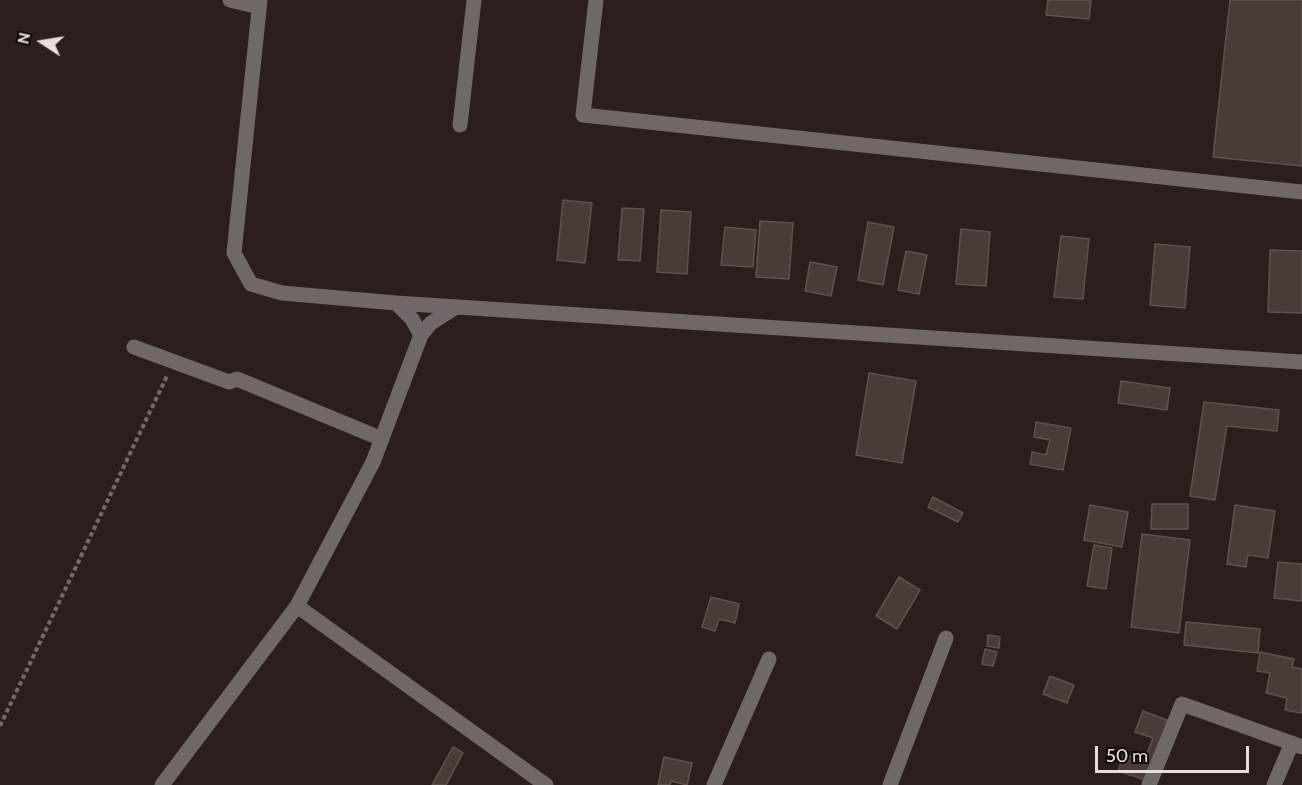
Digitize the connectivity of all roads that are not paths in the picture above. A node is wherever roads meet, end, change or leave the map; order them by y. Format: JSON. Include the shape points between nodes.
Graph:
{"nodes":[{"id":1,"x":230,"y":0,"type":"edge"},
{"id":2,"x":474,"y":0,"type":"edge"},
{"id":3,"x":596,"y":0,"type":"edge"},
{"id":4,"x":260,"y":3,"type":"edge"},
{"id":5,"x":460,"y":126,"type":"dead end"},
{"id":6,"x":1302,"y":192,"type":"edge"},
{"id":7,"x":396,"y":303,"type":"junction"},
{"id":8,"x":456,"y":307,"type":"junction"},
{"id":9,"x":421,"y":335,"type":"junction"},
{"id":10,"x":134,"y":347,"type":"dead end"},
{"id":11,"x":1302,"y":362,"type":"edge"},
{"id":12,"x":382,"y":439,"type":"junction"},
{"id":13,"x":297,"y":606,"type":"junction"},
{"id":14,"x":946,"y":639,"type":"dead end"},
{"id":15,"x":769,"y":659,"type":"dead end"},
{"id":16,"x":1297,"y":745,"type":"edge"},
{"id":17,"x":162,"y":785,"type":"edge"},
{"id":18,"x":546,"y":785,"type":"edge"},
{"id":19,"x":714,"y":785,"type":"edge"},
{"id":20,"x":890,"y":785,"type":"edge"},
{"id":21,"x":1149,"y":785,"type":"edge"},
{"id":22,"x":1274,"y":785,"type":"edge"}],
"edges":[{"from":1,"to":4,"type":"street"},
{"from":2,"to":5,"type":"street"},
{"from":3,"to":6,"type":"street","via":[[583,115]]},
{"from":4,"to":7,"type":"street","via":[[234,253],[251,285],[282,293]]},
{"from":7,"to":8,"type":"street"},
{"from":7,"to":9,"type":"street"},
{"from":8,"to":9,"type":"street"},
{"from":8,"to":11,"type":"street"},
{"from":9,"to":12,"type":"street"},
{"from":10,"to":12,"type":"street","via":[[229,382],[237,379]]},
{"from":12,"to":13,"type":"street"},
{"from":13,"to":17,"type":"street"},
{"from":13,"to":18,"type":"street"},
{"from":14,"to":20,"type":"street"},
{"from":15,"to":19,"type":"street"},
{"from":16,"to":21,"type":"street","via":[[1182,704]]},
{"from":16,"to":22,"type":"street"}]}
